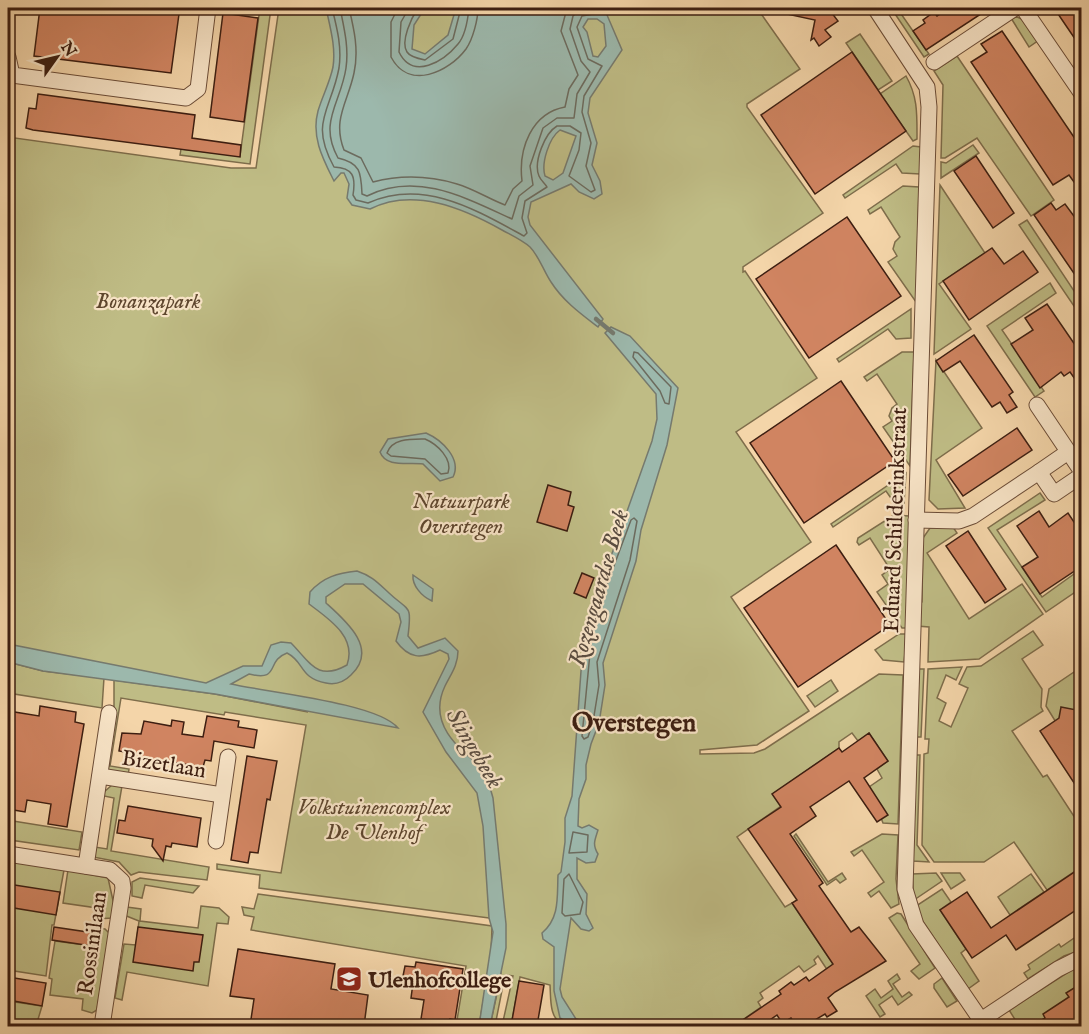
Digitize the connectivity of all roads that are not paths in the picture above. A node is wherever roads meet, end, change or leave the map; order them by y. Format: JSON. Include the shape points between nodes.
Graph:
{"nodes":[{"id":1,"x":208,"y":8,"type":"edge"},
{"id":2,"x":875,"y":8,"type":"edge"},
{"id":3,"x":1015,"y":8,"type":"edge"},
{"id":4,"x":1023,"y":8,"type":"edge"},
{"id":5,"x":8,"y":57,"type":"edge"},
{"id":6,"x":934,"y":62,"type":"dead end"},
{"id":7,"x":1082,"y":94,"type":"edge"},
{"id":8,"x":1037,"y":405,"type":"dead end"},
{"id":9,"x":1068,"y":452,"type":"junction"},
{"id":10,"x":1039,"y":472,"type":"junction"},
{"id":11,"x":1082,"y":474,"type":"edge"},
{"id":12,"x":916,"y":520,"type":"junction"},
{"id":13,"x":109,"y":713,"type":"dead end"},
{"id":14,"x":228,"y":757,"type":"dead end"},
{"id":15,"x":100,"y":776,"type":"junction"},
{"id":16,"x":222,"y":795,"type":"junction"},
{"id":17,"x":216,"y":841,"type":"dead end"},
{"id":18,"x":8,"y":854,"type":"edge"},
{"id":19,"x":86,"y":866,"type":"junction"},
{"id":20,"x":1082,"y":957,"type":"edge"},
{"id":21,"x":983,"y":1023,"type":"edge"},
{"id":22,"x":102,"y":1026,"type":"edge"}],
"edges":[{"from":1,"to":5,"type":"street","via":[[198,89],[186,98],[12,75]]},
{"from":2,"to":12,"type":"street","name":"Eduard Schilderinkstraat","via":[[927,87],[929,107]]},
{"from":3,"to":6,"type":"street"},
{"from":4,"to":7,"type":"street"},
{"from":8,"to":9,"type":"street"},
{"from":9,"to":10,"type":"street"},
{"from":9,"to":11,"type":"street"},
{"from":10,"to":11,"type":"street","via":[[1054,494]]},
{"from":10,"to":12,"type":"street","via":[[966,519]]},
{"from":12,"to":21,"type":"street","name":"Eduard Schilderinkstraat","via":[[905,890],[916,925]]},
{"from":13,"to":15,"type":"street","name":"Bizetlaan"},
{"from":14,"to":16,"type":"street","name":"Bizetlaan"},
{"from":15,"to":16,"type":"street","name":"Bizetlaan"},
{"from":15,"to":19,"type":"street","name":"Bizetlaan"},
{"from":16,"to":17,"type":"street","name":"Bizetlaan"},
{"from":18,"to":19,"type":"street"},
{"from":19,"to":22,"type":"street","name":"Rossinilaan","via":[[110,870],[122,881],[123,888]]},
{"from":20,"to":21,"type":"street"}]}
